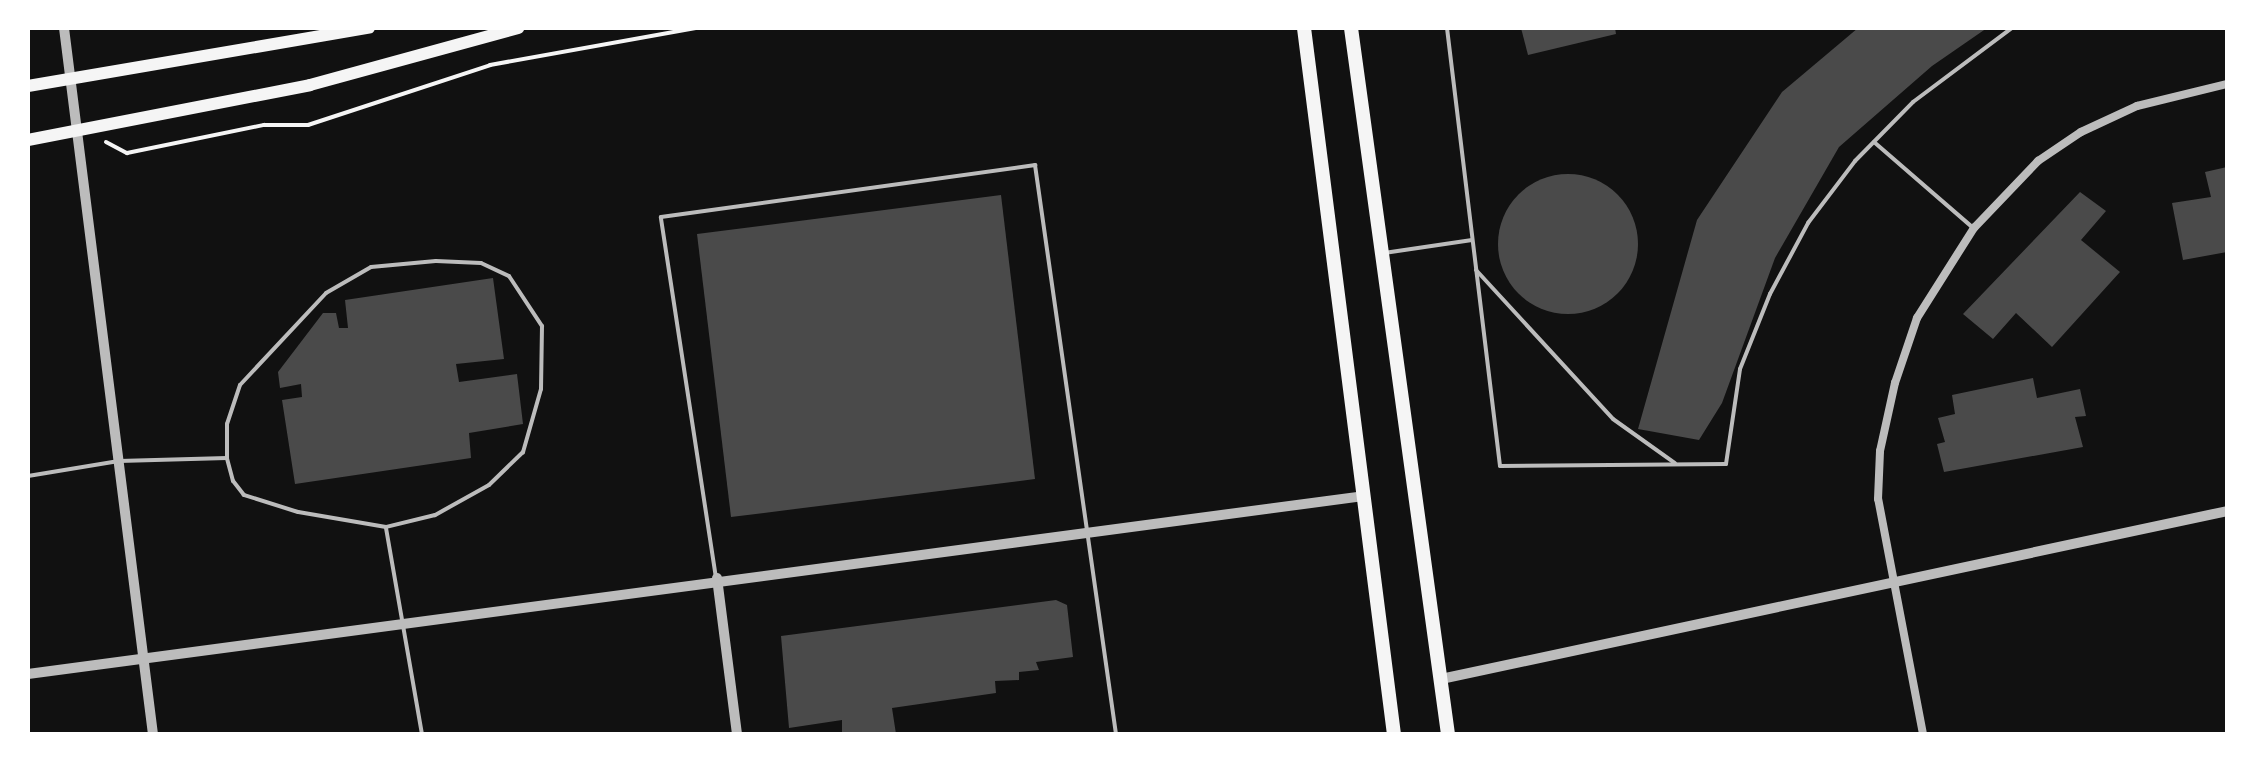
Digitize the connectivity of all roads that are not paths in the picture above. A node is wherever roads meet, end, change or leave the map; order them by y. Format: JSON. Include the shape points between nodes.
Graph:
{"nodes":[{"id":1,"x":64,"y":28,"type":"edge"},
{"id":2,"x":369,"y":28,"type":"edge"},
{"id":3,"x":518,"y":28,"type":"edge"},
{"id":4,"x":1304,"y":28,"type":"edge"},
{"id":5,"x":1351,"y":28,"type":"edge"},
{"id":6,"x":1447,"y":28,"type":"edge"},
{"id":7,"x":2012,"y":28,"type":"edge"},
{"id":8,"x":72,"y":79,"type":"junction"},
{"id":9,"x":2227,"y":84,"type":"edge"},
{"id":10,"x":28,"y":86,"type":"edge"},
{"id":11,"x":79,"y":128,"type":"junction"},
{"id":12,"x":28,"y":140,"type":"edge"},
{"id":13,"x":1874,"y":142,"type":"junction"},
{"id":14,"x":1974,"y":228,"type":"junction"},
{"id":15,"x":1472,"y":240,"type":"junction"},
{"id":16,"x":1382,"y":253,"type":"junction"},
{"id":17,"x":1476,"y":270,"type":"junction"},
{"id":18,"x":227,"y":458,"type":"junction"},
{"id":19,"x":119,"y":461,"type":"junction"},
{"id":20,"x":1677,"y":464,"type":"junction"},
{"id":21,"x":28,"y":476,"type":"edge"},
{"id":22,"x":1363,"y":496,"type":"junction"},
{"id":23,"x":2227,"y":511,"type":"edge"},
{"id":24,"x":386,"y":527,"type":"junction"},
{"id":25,"x":1090,"y":530,"type":"junction"},
{"id":26,"x":717,"y":578,"type":"junction"},
{"id":27,"x":1892,"y":584,"type":"junction"},
{"id":28,"x":401,"y":621,"type":"junction"},
{"id":29,"x":143,"y":657,"type":"junction"},
{"id":30,"x":28,"y":674,"type":"edge"},
{"id":31,"x":1441,"y":679,"type":"junction"},
{"id":32,"x":153,"y":734,"type":"edge"},
{"id":33,"x":422,"y":734,"type":"edge"},
{"id":34,"x":737,"y":734,"type":"edge"},
{"id":35,"x":1116,"y":734,"type":"edge"},
{"id":36,"x":1394,"y":734,"type":"edge"},
{"id":37,"x":1448,"y":734,"type":"edge"},
{"id":38,"x":1923,"y":734,"type":"edge"}],
"edges":[{"from":1,"to":8,"type":"street"},
{"from":2,"to":8,"type":"main road"},
{"from":3,"to":11,"type":"main road","via":[[310,85]]},
{"from":4,"to":22,"type":"main road"},
{"from":5,"to":16,"type":"main road"},
{"from":6,"to":15,"type":"lane"},
{"from":7,"to":13,"type":"lane","via":[[1913,102]]},
{"from":8,"to":10,"type":"main road"},
{"from":8,"to":11,"type":"street"},
{"from":9,"to":14,"type":"street","via":[[2137,106],[2081,132],[2003,192]]},
{"from":11,"to":12,"type":"main road"},
{"from":11,"to":19,"type":"street"},
{"from":13,"to":14,"type":"lane"},
{"from":13,"to":20,"type":"lane","via":[[1808,223],[1770,294],[1740,369],[1726,464]]},
{"from":14,"to":27,"type":"street","via":[[1917,318],[1895,383],[1880,451],[1878,499]]},
{"from":15,"to":16,"type":"lane"},
{"from":15,"to":17,"type":"lane"},
{"from":16,"to":31,"type":"main road"},
{"from":17,"to":20,"type":"lane","via":[[1613,419]]},
{"from":17,"to":20,"type":"lane","via":[[1500,466]]},
{"from":18,"to":19,"type":"lane"},
{"from":18,"to":24,"type":"lane","via":[[233,481],[257,502]]},
{"from":18,"to":24,"type":"lane","via":[[227,424],[240,385],[326,293],[371,267],[481,263],[509,276],[542,326],[541,389],[523,452],[489,485],[435,515]]},
{"from":19,"to":21,"type":"lane"},
{"from":19,"to":29,"type":"street"},
{"from":22,"to":25,"type":"street"},
{"from":22,"to":36,"type":"main road"},
{"from":23,"to":27,"type":"street"},
{"from":24,"to":28,"type":"lane"},
{"from":25,"to":26,"type":"street"},
{"from":25,"to":26,"type":"lane","via":[[1035,165],[661,217]]},
{"from":25,"to":35,"type":"lane"},
{"from":26,"to":28,"type":"street"},
{"from":26,"to":34,"type":"street"},
{"from":27,"to":31,"type":"street"},
{"from":27,"to":38,"type":"street"},
{"from":28,"to":29,"type":"street"},
{"from":28,"to":33,"type":"lane"},
{"from":29,"to":30,"type":"street"},
{"from":29,"to":32,"type":"street"},
{"from":31,"to":37,"type":"main road"}]}
